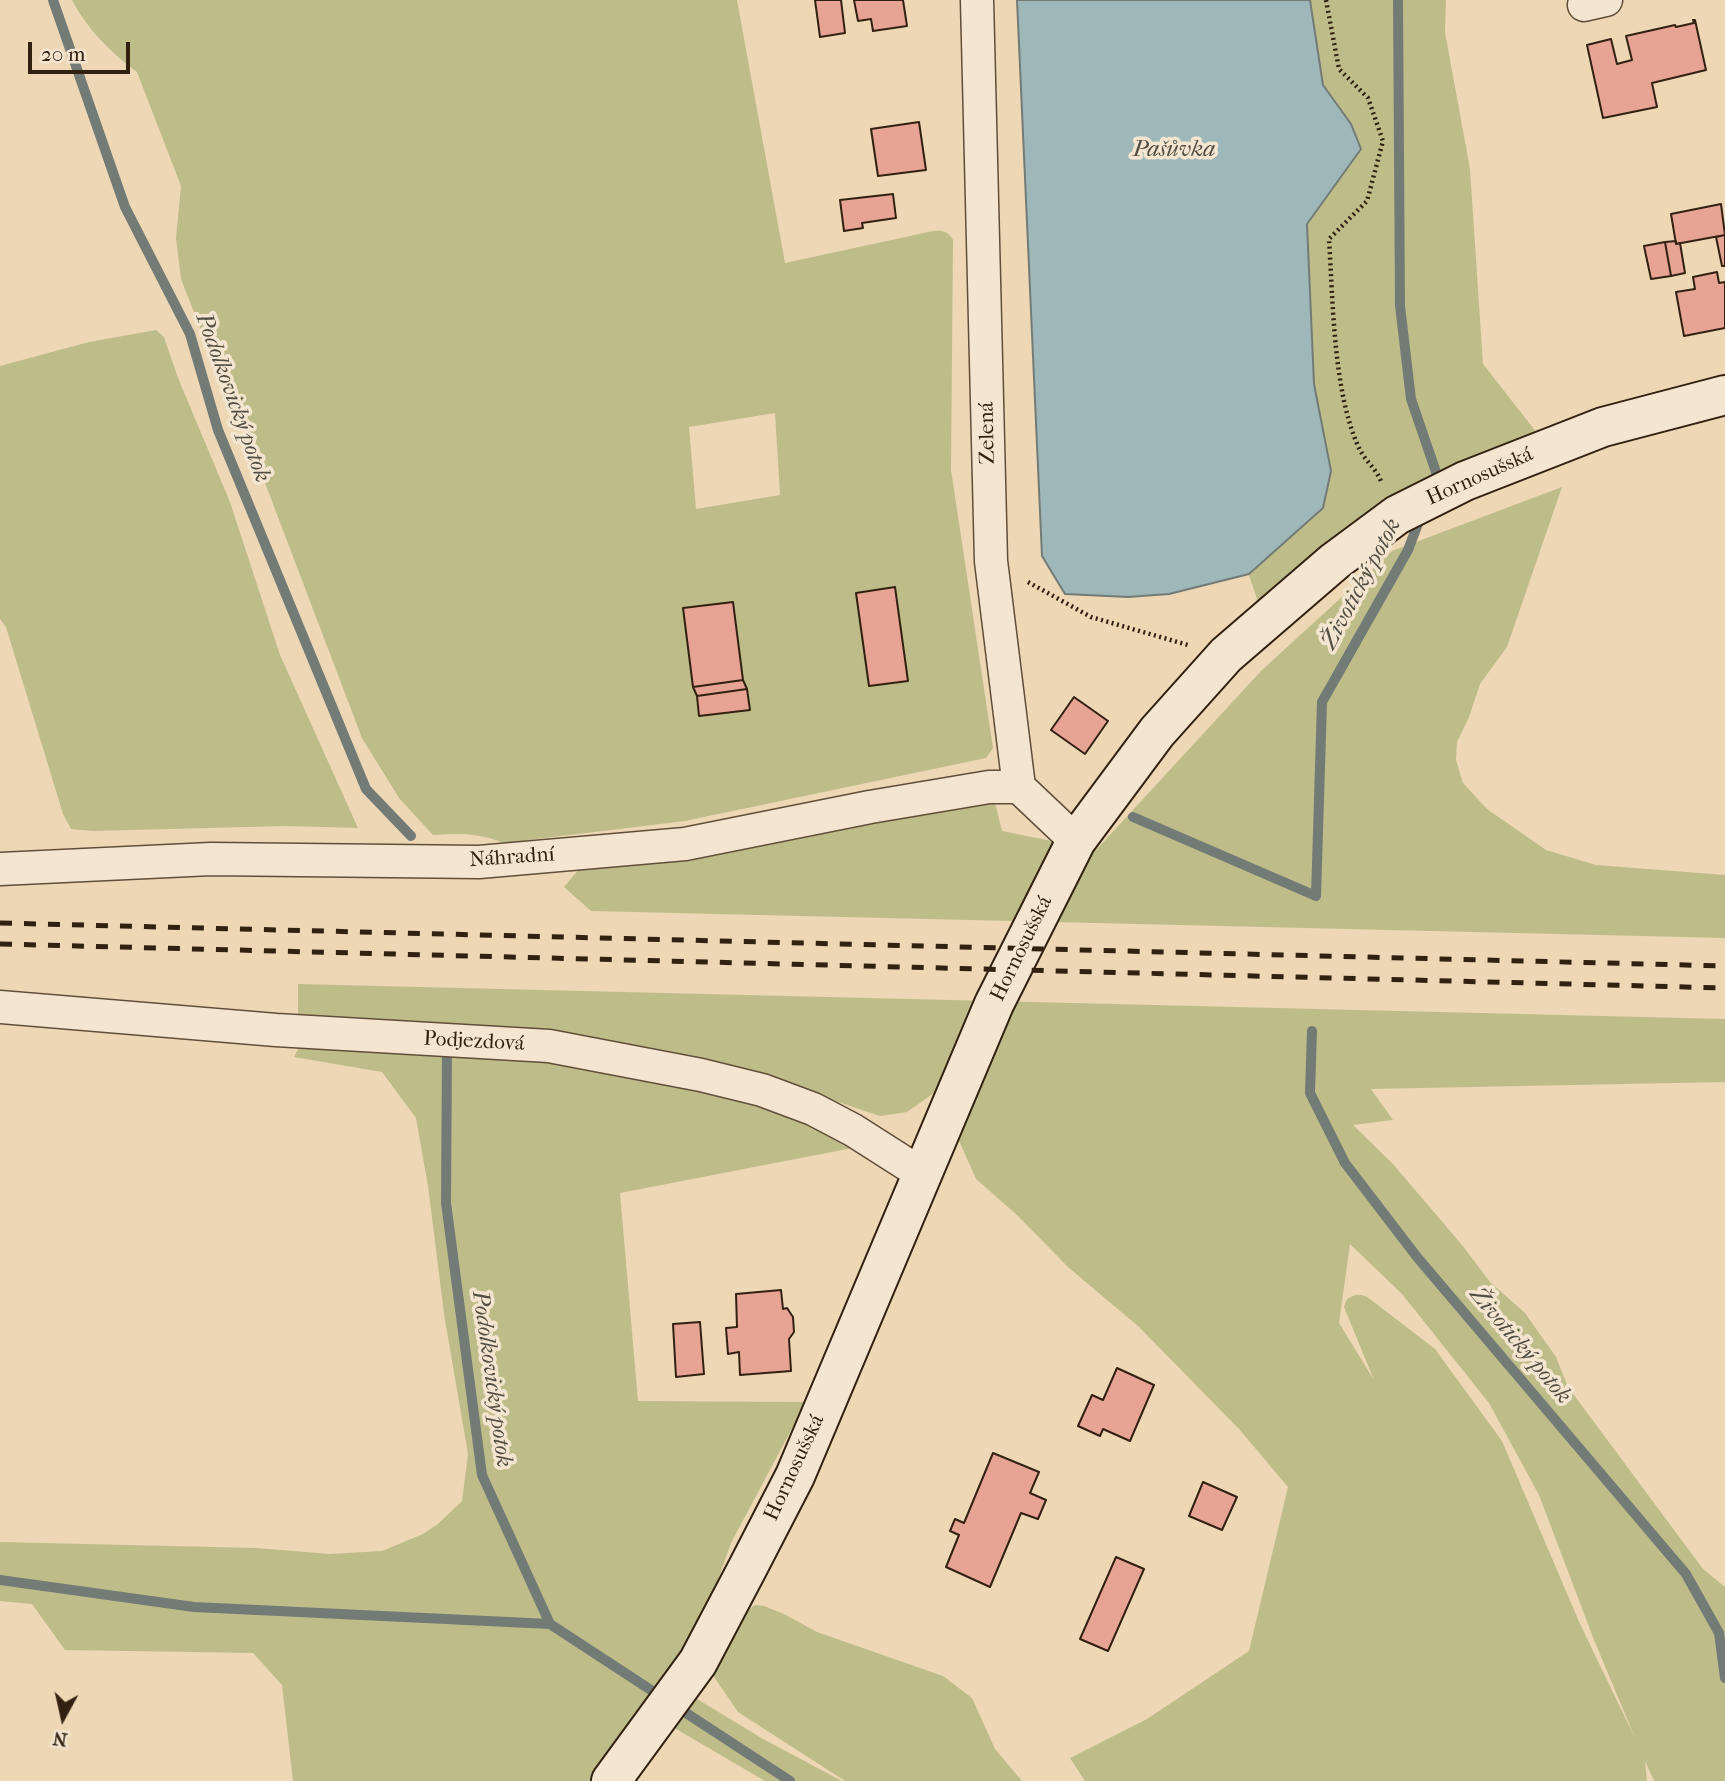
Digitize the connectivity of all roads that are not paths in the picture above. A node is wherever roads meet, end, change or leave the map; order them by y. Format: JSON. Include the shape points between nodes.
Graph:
{"nodes":[{"id":1,"x":978,"y":0,"type":"edge"},
{"id":2,"x":1725,"y":395,"type":"edge"},
{"id":3,"x":1019,"y":787,"type":"junction"},
{"id":4,"x":1076,"y":841,"type":"junction"},
{"id":5,"x":0,"y":869,"type":"edge"},
{"id":6,"x":0,"y":1007,"type":"edge"},
{"id":7,"x":922,"y":1174,"type":"junction"},
{"id":8,"x":611,"y":1781,"type":"edge"}],
"edges":[{"from":1,"to":3,"type":"street","name":"Zelená","via":[[991,562]]},
{"from":2,"to":4,"type":"street","name":"Hornosušská","via":[[1603,427],[1465,481],[1396,516],[1335,561],[1226,655],[1157,732]]},
{"from":3,"to":4,"type":"street"},
{"from":3,"to":5,"type":"street","name":"Náhradní","via":[[989,787],[884,804],[685,844],[479,862],[211,859]]},
{"from":4,"to":7,"type":"street","name":"Hornosušská","via":[[994,1004]]},
{"from":6,"to":7,"type":"street","name":"Podjezdová","via":[[550,1046],[762,1090],[813,1109]]},
{"from":7,"to":8,"type":"street","name":"Hornosušská","via":[[795,1476],[704,1650]]}]}
